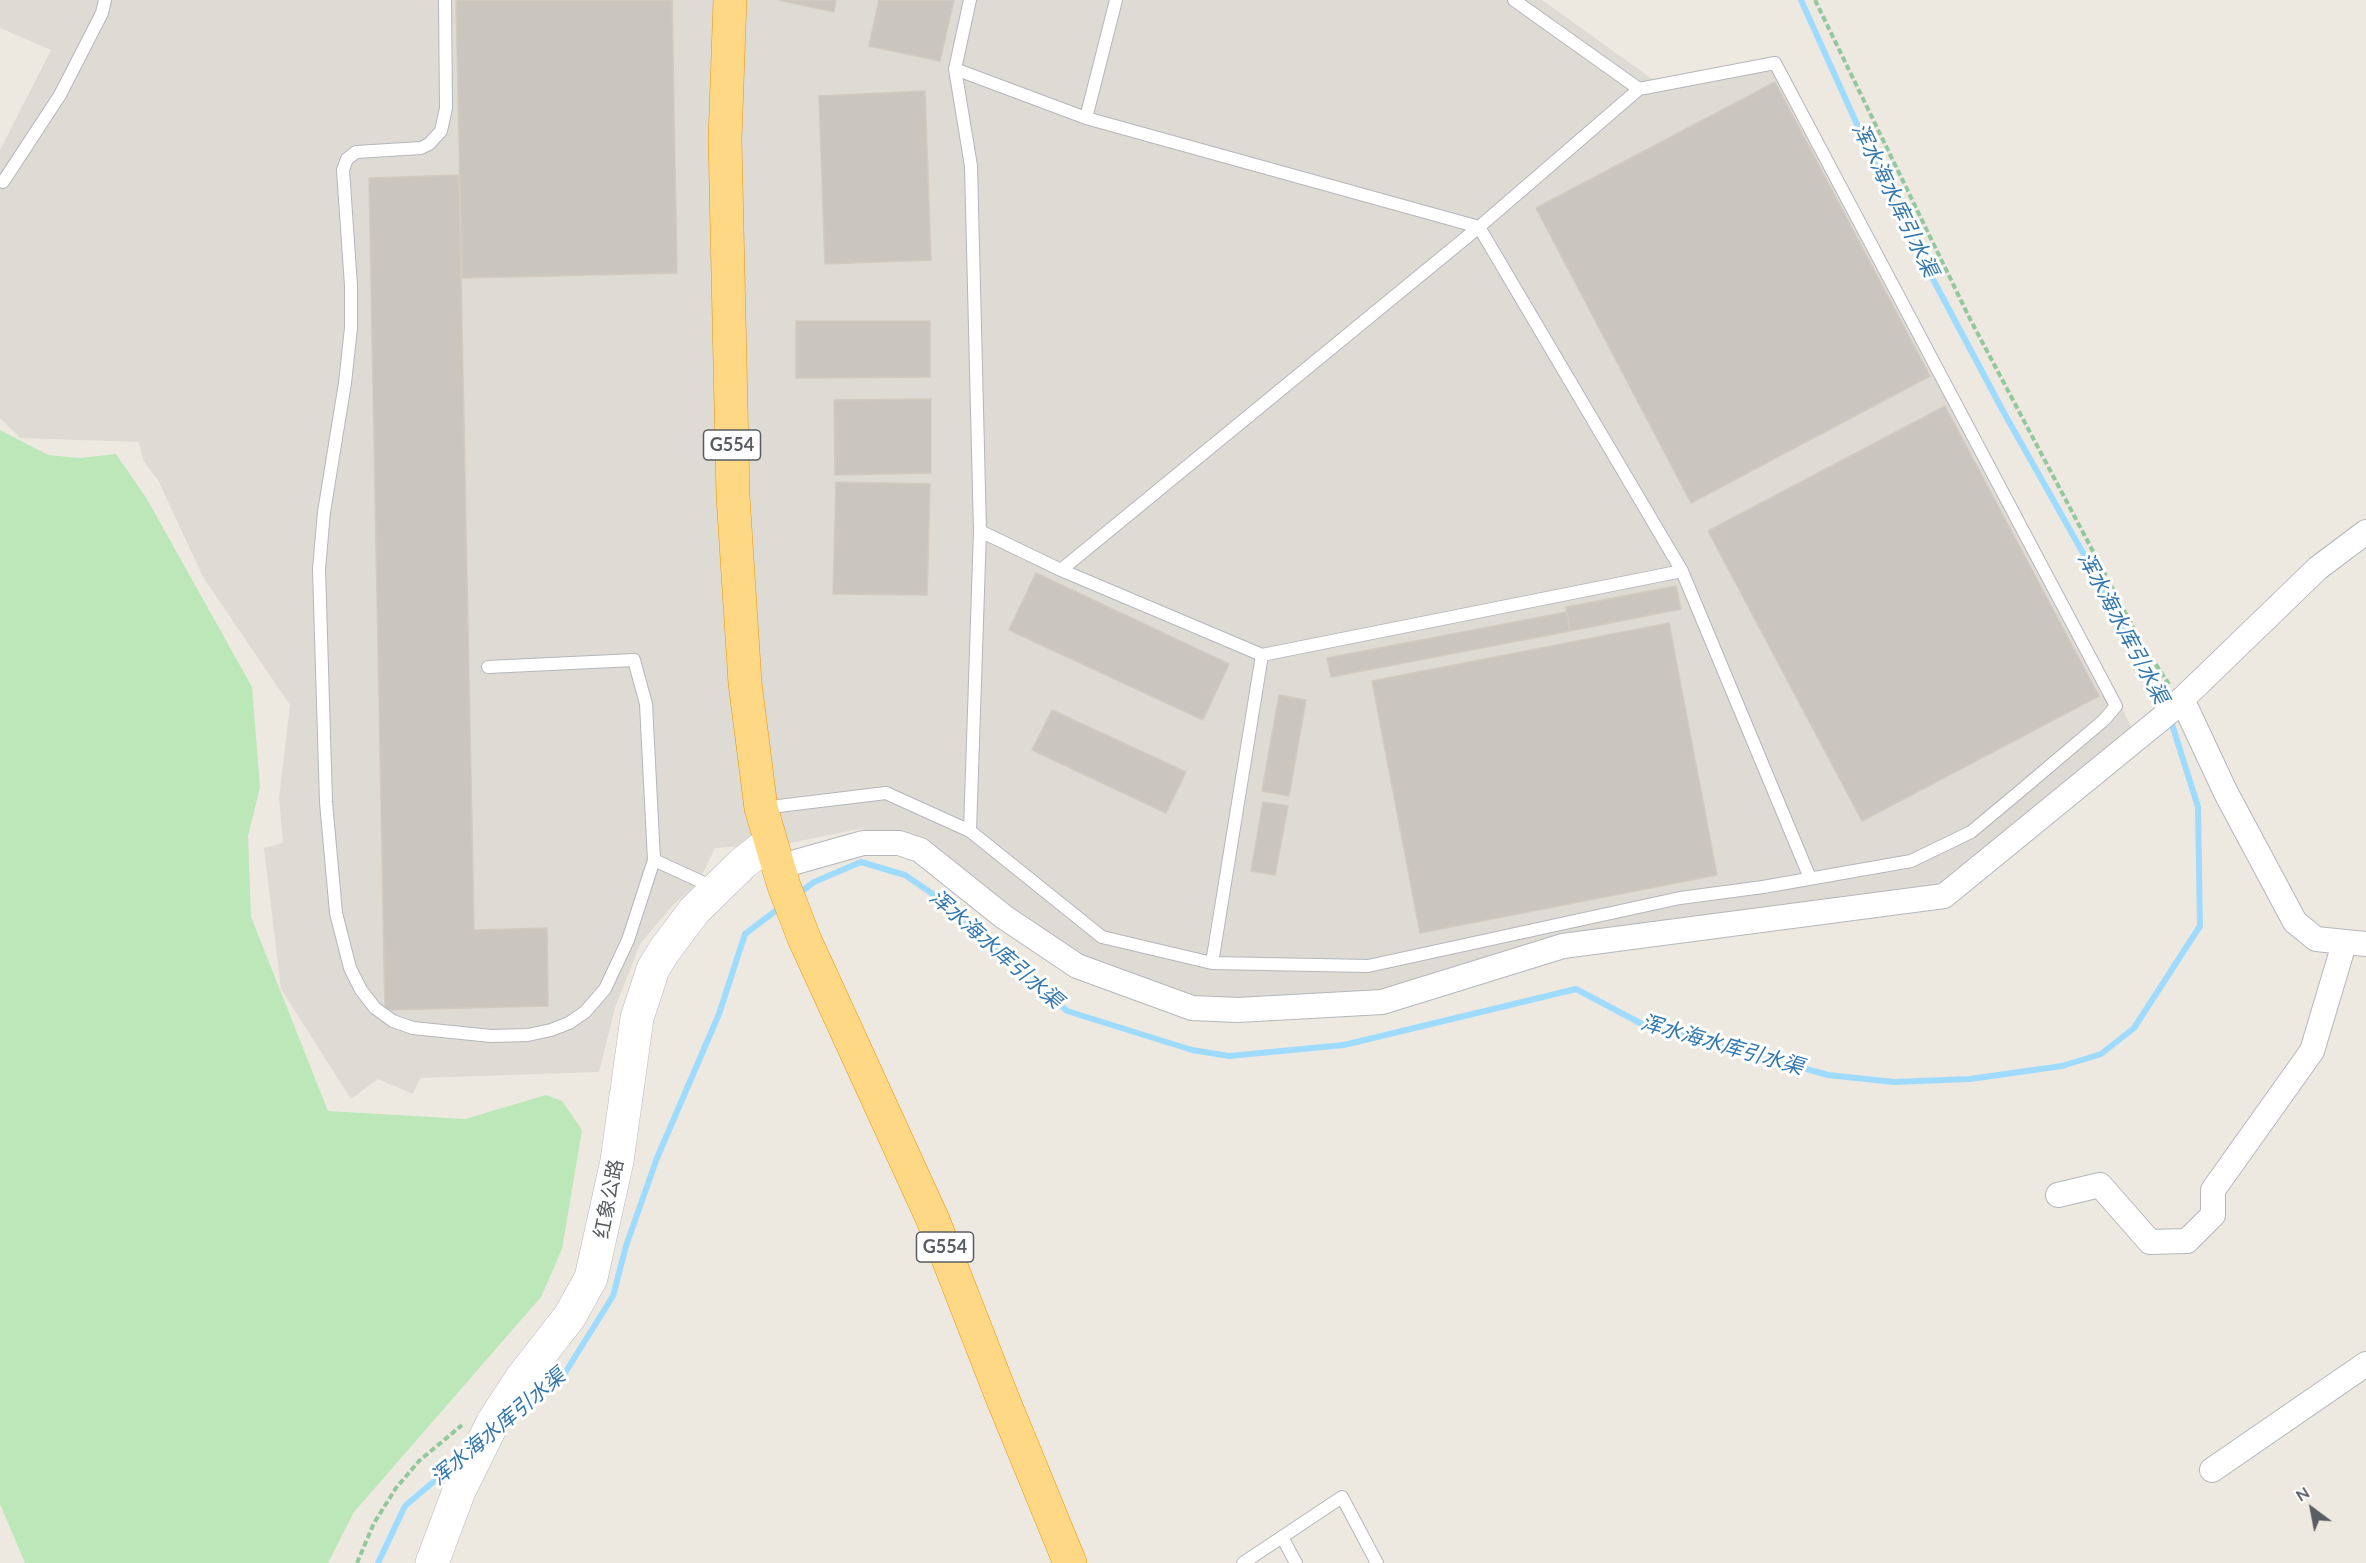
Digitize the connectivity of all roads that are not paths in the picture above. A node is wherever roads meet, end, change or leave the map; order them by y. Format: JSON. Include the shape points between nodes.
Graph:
{"nodes":[{"id":1,"x":105,"y":0,"type":"edge"},
{"id":2,"x":446,"y":0,"type":"edge"},
{"id":3,"x":730,"y":0,"type":"edge"},
{"id":4,"x":970,"y":0,"type":"edge"},
{"id":5,"x":1116,"y":0,"type":"edge"},
{"id":6,"x":1514,"y":0,"type":"edge"},
{"id":7,"x":955,"y":69,"type":"junction"},
{"id":8,"x":1639,"y":89,"type":"junction"},
{"id":9,"x":1086,"y":118,"type":"junction"},
{"id":10,"x":3,"y":182,"type":"dead end"},
{"id":11,"x":1479,"y":227,"type":"junction"},
{"id":12,"x":980,"y":531,"type":"junction"},
{"id":13,"x":2366,"y":532,"type":"edge"},
{"id":14,"x":1061,"y":570,"type":"junction"},
{"id":15,"x":1682,"y":571,"type":"junction"},
{"id":16,"x":1262,"y":655,"type":"junction"},
{"id":17,"x":488,"y":667,"type":"dead end"},
{"id":18,"x":2175,"y":706,"type":"junction"},
{"id":19,"x":761,"y":808,"type":"junction"},
{"id":20,"x":970,"y":831,"type":"junction"},
{"id":21,"x":654,"y":860,"type":"junction"},
{"id":22,"x":777,"y":865,"type":"junction"},
{"id":23,"x":1810,"y":878,"type":"junction"},
{"id":24,"x":716,"y":889,"type":"junction"},
{"id":25,"x":2355,"y":944,"type":"edge"},
{"id":26,"x":1212,"y":963,"type":"junction"},
{"id":27,"x":2058,"y":1195,"type":"dead end"},
{"id":28,"x":2366,"y":1364,"type":"edge"},
{"id":29,"x":2212,"y":1470,"type":"dead end"},
{"id":30,"x":1282,"y":1537,"type":"junction"},
{"id":31,"x":432,"y":1563,"type":"edge"},
{"id":32,"x":1070,"y":1563,"type":"edge"},
{"id":33,"x":1243,"y":1563,"type":"edge"},
{"id":34,"x":1296,"y":1563,"type":"edge"},
{"id":35,"x":1377,"y":1563,"type":"edge"}],
"edges":[{"from":1,"to":10,"type":"lane","via":[[60,95]]},
{"from":2,"to":21,"type":"lane","via":[[446,108],[441,131],[421,148],[356,152],[347,159],[343,170],[351,328],[319,568],[326,802],[340,936],[361,990],[375,1008],[393,1021],[437,1033],[491,1036],[551,1030],[585,1012],[605,989],[628,940]]},
{"from":3,"to":19,"type":"highway","number":"G554","via":[[725,139],[733,496],[745,683]]},
{"from":4,"to":7,"type":"lane"},
{"from":5,"to":9,"type":"lane"},
{"from":6,"to":8,"type":"lane"},
{"from":7,"to":9,"type":"lane"},
{"from":7,"to":12,"type":"lane","via":[[971,166]]},
{"from":8,"to":11,"type":"lane"},
{"from":8,"to":23,"type":"lane","via":[[1775,63],[2116,706],[1971,832],[1911,861]]},
{"from":9,"to":11,"type":"lane"},
{"from":11,"to":14,"type":"lane"},
{"from":11,"to":15,"type":"lane"},
{"from":12,"to":14,"type":"lane"},
{"from":12,"to":20,"type":"lane"},
{"from":13,"to":18,"type":"street","via":[[2318,568]]},
{"from":14,"to":16,"type":"lane"},
{"from":15,"to":16,"type":"lane"},
{"from":15,"to":23,"type":"lane"},
{"from":16,"to":26,"type":"lane"},
{"from":17,"to":21,"type":"lane","via":[[634,660],[646,704]]},
{"from":18,"to":22,"type":"street","via":[[1944,896],[1563,946],[1383,1002],[1238,1010],[1192,1008],[1077,966],[1004,917],[920,850],[898,843],[863,843]]},
{"from":18,"to":25,"type":"street","via":[[2285,906],[2305,932],[2316,939]]},
{"from":19,"to":20,"type":"lane","via":[[886,793]]},
{"from":19,"to":22,"type":"highway","number":"G554"},
{"from":20,"to":26,"type":"lane","via":[[1102,937]]},
{"from":21,"to":24,"type":"lane"},
{"from":22,"to":24,"type":"main road","name":"红象公路"},
{"from":22,"to":32,"type":"highway","number":"G554","via":[[804,938],[933,1220]]},
{"from":23,"to":26,"type":"lane","via":[[1680,898],[1368,966]]},
{"from":24,"to":31,"type":"main road","name":"红象公路","via":[[664,951],[643,994],[617,1161],[591,1278],[570,1316],[516,1386],[479,1422]]},
{"from":25,"to":27,"type":"street","via":[[2312,1051],[2213,1190],[2213,1215],[2187,1241],[2151,1242],[2100,1185]]},
{"from":28,"to":29,"type":"street"},
{"from":30,"to":33,"type":"lane"},
{"from":30,"to":34,"type":"lane"},
{"from":30,"to":35,"type":"lane","via":[[1342,1497]]}]}
